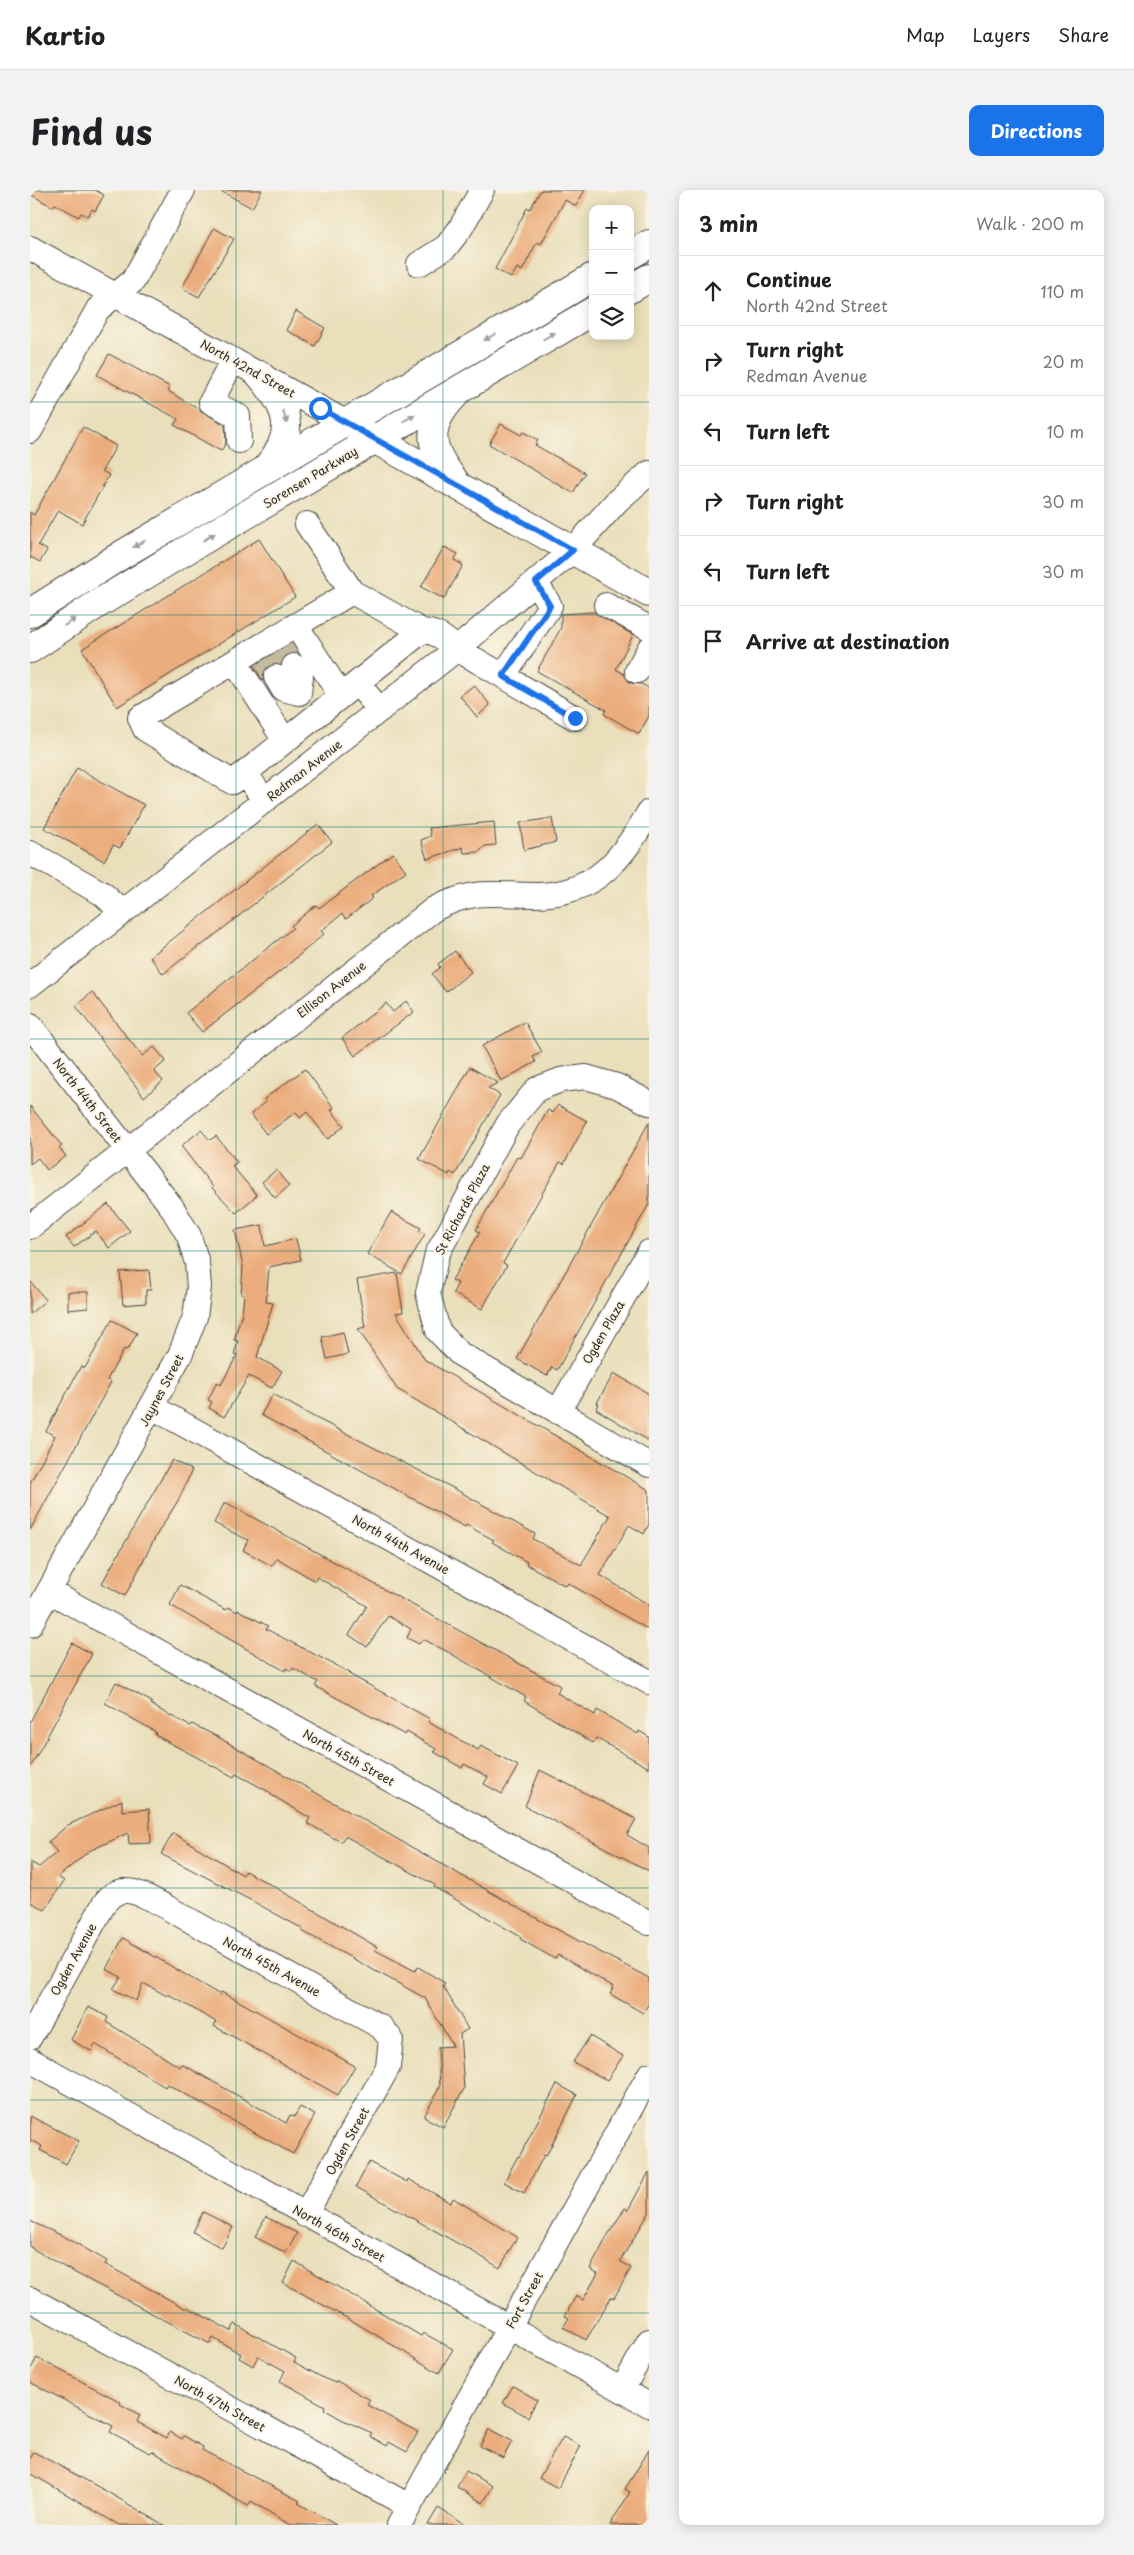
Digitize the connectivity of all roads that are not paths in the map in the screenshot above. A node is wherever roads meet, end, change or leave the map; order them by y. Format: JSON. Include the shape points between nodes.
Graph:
{"nodes":[{"id":1,"x":183,"y":190,"type":"edge"},
{"id":2,"x":482,"y":190,"type":"edge"},
{"id":3,"x":649,"y":244,"type":"edge"},
{"id":4,"x":30,"y":248,"type":"edge"},
{"id":5,"x":634,"y":253,"type":"edge"},
{"id":6,"x":419,"y":264,"type":"dead end"},
{"id":7,"x":649,"y":278,"type":"edge"},
{"id":8,"x":589,"y":279,"type":"edge"},
{"id":9,"x":634,"y":287,"type":"edge"},
{"id":10,"x":115,"y":295,"type":"junction"},
{"id":11,"x":589,"y":313,"type":"edge"},
{"id":12,"x":233,"y":360,"type":"junction"},
{"id":13,"x":260,"y":375,"type":"junction"},
{"id":14,"x":465,"y":386,"type":"junction"},
{"id":15,"x":345,"y":422,"type":"junction"},
{"id":16,"x":30,"y":431,"type":"edge"},
{"id":17,"x":374,"y":439,"type":"junction"},
{"id":18,"x":239,"y":441,"type":"dead end"},
{"id":19,"x":265,"y":470,"type":"junction"},
{"id":20,"x":649,"y":473,"type":"edge"},
{"id":21,"x":460,"y":487,"type":"junction"},
{"id":22,"x":307,"y":524,"type":"dead end"},
{"id":23,"x":573,"y":550,"type":"junction"},
{"id":24,"x":536,"y":582,"type":"junction"},
{"id":25,"x":352,"y":592,"type":"junction"},
{"id":26,"x":649,"y":593,"type":"edge"},
{"id":27,"x":606,"y":605,"type":"dead end"},
{"id":28,"x":30,"y":613,"type":"edge"},
{"id":29,"x":649,"y":628,"type":"edge"},
{"id":30,"x":422,"y":631,"type":"junction"},
{"id":31,"x":30,"y":649,"type":"edge"},
{"id":32,"x":649,"y":649,"type":"edge"},
{"id":33,"x":457,"y":650,"type":"junction"},
{"id":34,"x":278,"y":651,"type":"junction"},
{"id":35,"x":235,"y":662,"type":"junction"},
{"id":36,"x":637,"y":671,"type":"dead end"},
{"id":37,"x":503,"y":676,"type":"junction"},
{"id":38,"x":349,"y":690,"type":"junction"},
{"id":39,"x":380,"y":710,"type":"junction"},
{"id":40,"x":313,"y":718,"type":"junction"},
{"id":41,"x":575,"y":718,"type":"dead end"},
{"id":42,"x":285,"y":741,"type":"junction"},
{"id":43,"x":245,"y":773,"type":"junction"},
{"id":44,"x":265,"y":801,"type":"junction"},
{"id":45,"x":649,"y":812,"type":"edge"},
{"id":46,"x":30,"y":853,"type":"edge"},
{"id":47,"x":122,"y":912,"type":"junction"},
{"id":48,"x":30,"y":985,"type":"edge"},
{"id":49,"x":30,"y":1026,"type":"edge"},
{"id":50,"x":649,"y":1103,"type":"edge"},
{"id":51,"x":128,"y":1150,"type":"junction"},
{"id":52,"x":30,"y":1228,"type":"edge"},
{"id":53,"x":649,"y":1252,"type":"edge"},
{"id":54,"x":152,"y":1406,"type":"junction"},
{"id":55,"x":558,"y":1412,"type":"junction"},
{"id":56,"x":649,"y":1465,"type":"edge"},
{"id":57,"x":49,"y":1591,"type":"junction"},
{"id":58,"x":30,"y":1626,"type":"edge"},
{"id":59,"x":649,"y":1682,"type":"edge"},
{"id":60,"x":124,"y":1889,"type":"joint"},
{"id":61,"x":649,"y":1923,"type":"edge"},
{"id":62,"x":30,"y":2037,"type":"edge"},
{"id":63,"x":30,"y":2060,"type":"edge"},
{"id":64,"x":388,"y":2067,"type":"joint"},
{"id":65,"x":649,"y":2075,"type":"edge"},
{"id":66,"x":306,"y":2214,"type":"junction"},
{"id":67,"x":30,"y":2299,"type":"edge"},
{"id":68,"x":509,"y":2326,"type":"junction"},
{"id":69,"x":649,"y":2341,"type":"edge"},
{"id":70,"x":622,"y":2390,"type":"junction"},
{"id":71,"x":649,"y":2405,"type":"edge"},
{"id":72,"x":404,"y":2515,"type":"edge"}],
"edges":[{"from":1,"to":10,"type":"street","via":[[133,281]]},
{"from":2,"to":6,"type":"street","via":[[446,247]]},
{"from":3,"to":5,"type":"main road"},
{"from":4,"to":10,"type":"street","name":"North 42nd Street"},
{"from":7,"to":9,"type":"main road"},
{"from":8,"to":15,"type":"main road","one_way":true},
{"from":10,"to":12,"type":"street","name":"North 42nd Street"},
{"from":10,"to":16,"type":"street","via":[[98,309]]},
{"from":14,"to":11,"type":"main road","name":"Sorensen Parkway","one_way":true},
{"from":12,"to":13,"type":"street","name":"North 42nd Street"},
{"from":12,"to":18,"type":"street","via":[[211,402],[238,416]]},
{"from":13,"to":15,"type":"street","name":"North 42nd Street"},
{"from":13,"to":19,"type":"main road","one_way":true,"via":[[274,392],[288,426],[282,446]]},
{"from":17,"to":14,"type":"main road","name":"Sorensen Parkway","one_way":true},
{"from":14,"to":21,"type":"main road","via":[[440,414],[432,438],[442,466]]},
{"from":15,"to":17,"type":"main road","name":"North 42nd Street"},
{"from":15,"to":19,"type":"main road"},
{"from":17,"to":21,"type":"main road","name":"North 42nd Street"},
{"from":31,"to":17,"type":"main road","name":"Sorensen Parkway","one_way":true,"via":[[96,605]]},
{"from":19,"to":28,"type":"main road","one_way":true},
{"from":20,"to":23,"type":"street","name":"Redman Avenue","via":[[617,501]]},
{"from":21,"to":23,"type":"main road","name":"North 42nd Street"},
{"from":22,"to":25,"type":"street"},
{"from":23,"to":24,"type":"street","name":"Redman Avenue"},
{"from":23,"to":26,"type":"main road","name":"North 42nd Street"},
{"from":24,"to":33,"type":"street","name":"Redman Avenue"},
{"from":24,"to":37,"type":"street","via":[[550,606]]},
{"from":25,"to":30,"type":"street"},
{"from":25,"to":34,"type":"street"},
{"from":27,"to":29,"type":"street"},
{"from":30,"to":33,"type":"street","via":[[441,635]]},
{"from":30,"to":38,"type":"street"},
{"from":32,"to":36,"type":"street"},
{"from":33,"to":37,"type":"street"},
{"from":33,"to":39,"type":"street","name":"Redman Avenue"},
{"from":34,"to":35,"type":"street"},
{"from":34,"to":38,"type":"street"},
{"from":34,"to":40,"type":"street","via":[[283,689],[299,693]]},
{"from":35,"to":42,"type":"street"},
{"from":35,"to":43,"type":"street","via":[[140,718],[146,729],[232,782]]},
{"from":37,"to":41,"type":"street"},
{"from":38,"to":39,"type":"street"},
{"from":38,"to":40,"type":"street"},
{"from":39,"to":44,"type":"street","name":"Redman Avenue"},
{"from":40,"to":42,"type":"street"},
{"from":42,"to":43,"type":"street"},
{"from":43,"to":44,"type":"street"},
{"from":44,"to":47,"type":"street","name":"Redman Avenue"},
{"from":45,"to":51,"type":"street","name":"Ellison Avenue","via":[[621,857],[600,876],[581,886],[545,895],[478,893],[456,898],[434,909]]},
{"from":46,"to":47,"type":"street","via":[[103,894]]},
{"from":47,"to":48,"type":"street","name":"Redman Avenue"},
{"from":49,"to":51,"type":"street","name":"North 44th Street"},
{"from":50,"to":55,"type":"street","name":"St Richards Plaza","via":[[617,1086],[586,1077],[561,1080],[537,1089],[508,1124],[437,1254],[428,1293],[438,1331],[460,1354]]},
{"from":51,"to":52,"type":"street","name":"Ellison Avenue"},
{"from":51,"to":54,"type":"street","name":"Jaynes Street","via":[[182,1222],[197,1263],[195,1317],[180,1355]]},
{"from":53,"to":55,"type":"street","name":"Ogden Plaza"},
{"from":54,"to":57,"type":"street","name":"Jaynes Street"},
{"from":54,"to":59,"type":"street","name":"North 44th Avenue"},
{"from":55,"to":56,"type":"street","name":"St Richards Plaza"},
{"from":57,"to":58,"type":"street","name":"Jaynes Street"},
{"from":57,"to":61,"type":"street","name":"North 45th Street"},
{"from":60,"to":62,"type":"street","name":"Ogden Avenue","via":[[110,1896],[104,1904]]},
{"from":60,"to":64,"type":"street","name":"North 45th Avenue","via":[[140,1893],[168,1908],[381,2027],[391,2039]]},
{"from":63,"to":66,"type":"street","name":"North 46th Street"},
{"from":64,"to":66,"type":"street","name":"Ogden Street"},
{"from":65,"to":68,"type":"street","name":"Fort Street"},
{"from":66,"to":68,"type":"street","name":"North 46th Street"},
{"from":67,"to":72,"type":"street","name":"North 47th Street"},
{"from":68,"to":70,"type":"street","name":"North 46th Street"},
{"from":68,"to":72,"type":"street","name":"Fort Street"},
{"from":69,"to":70,"type":"street"},
{"from":70,"to":71,"type":"street","name":"North 46th Street"}]}
